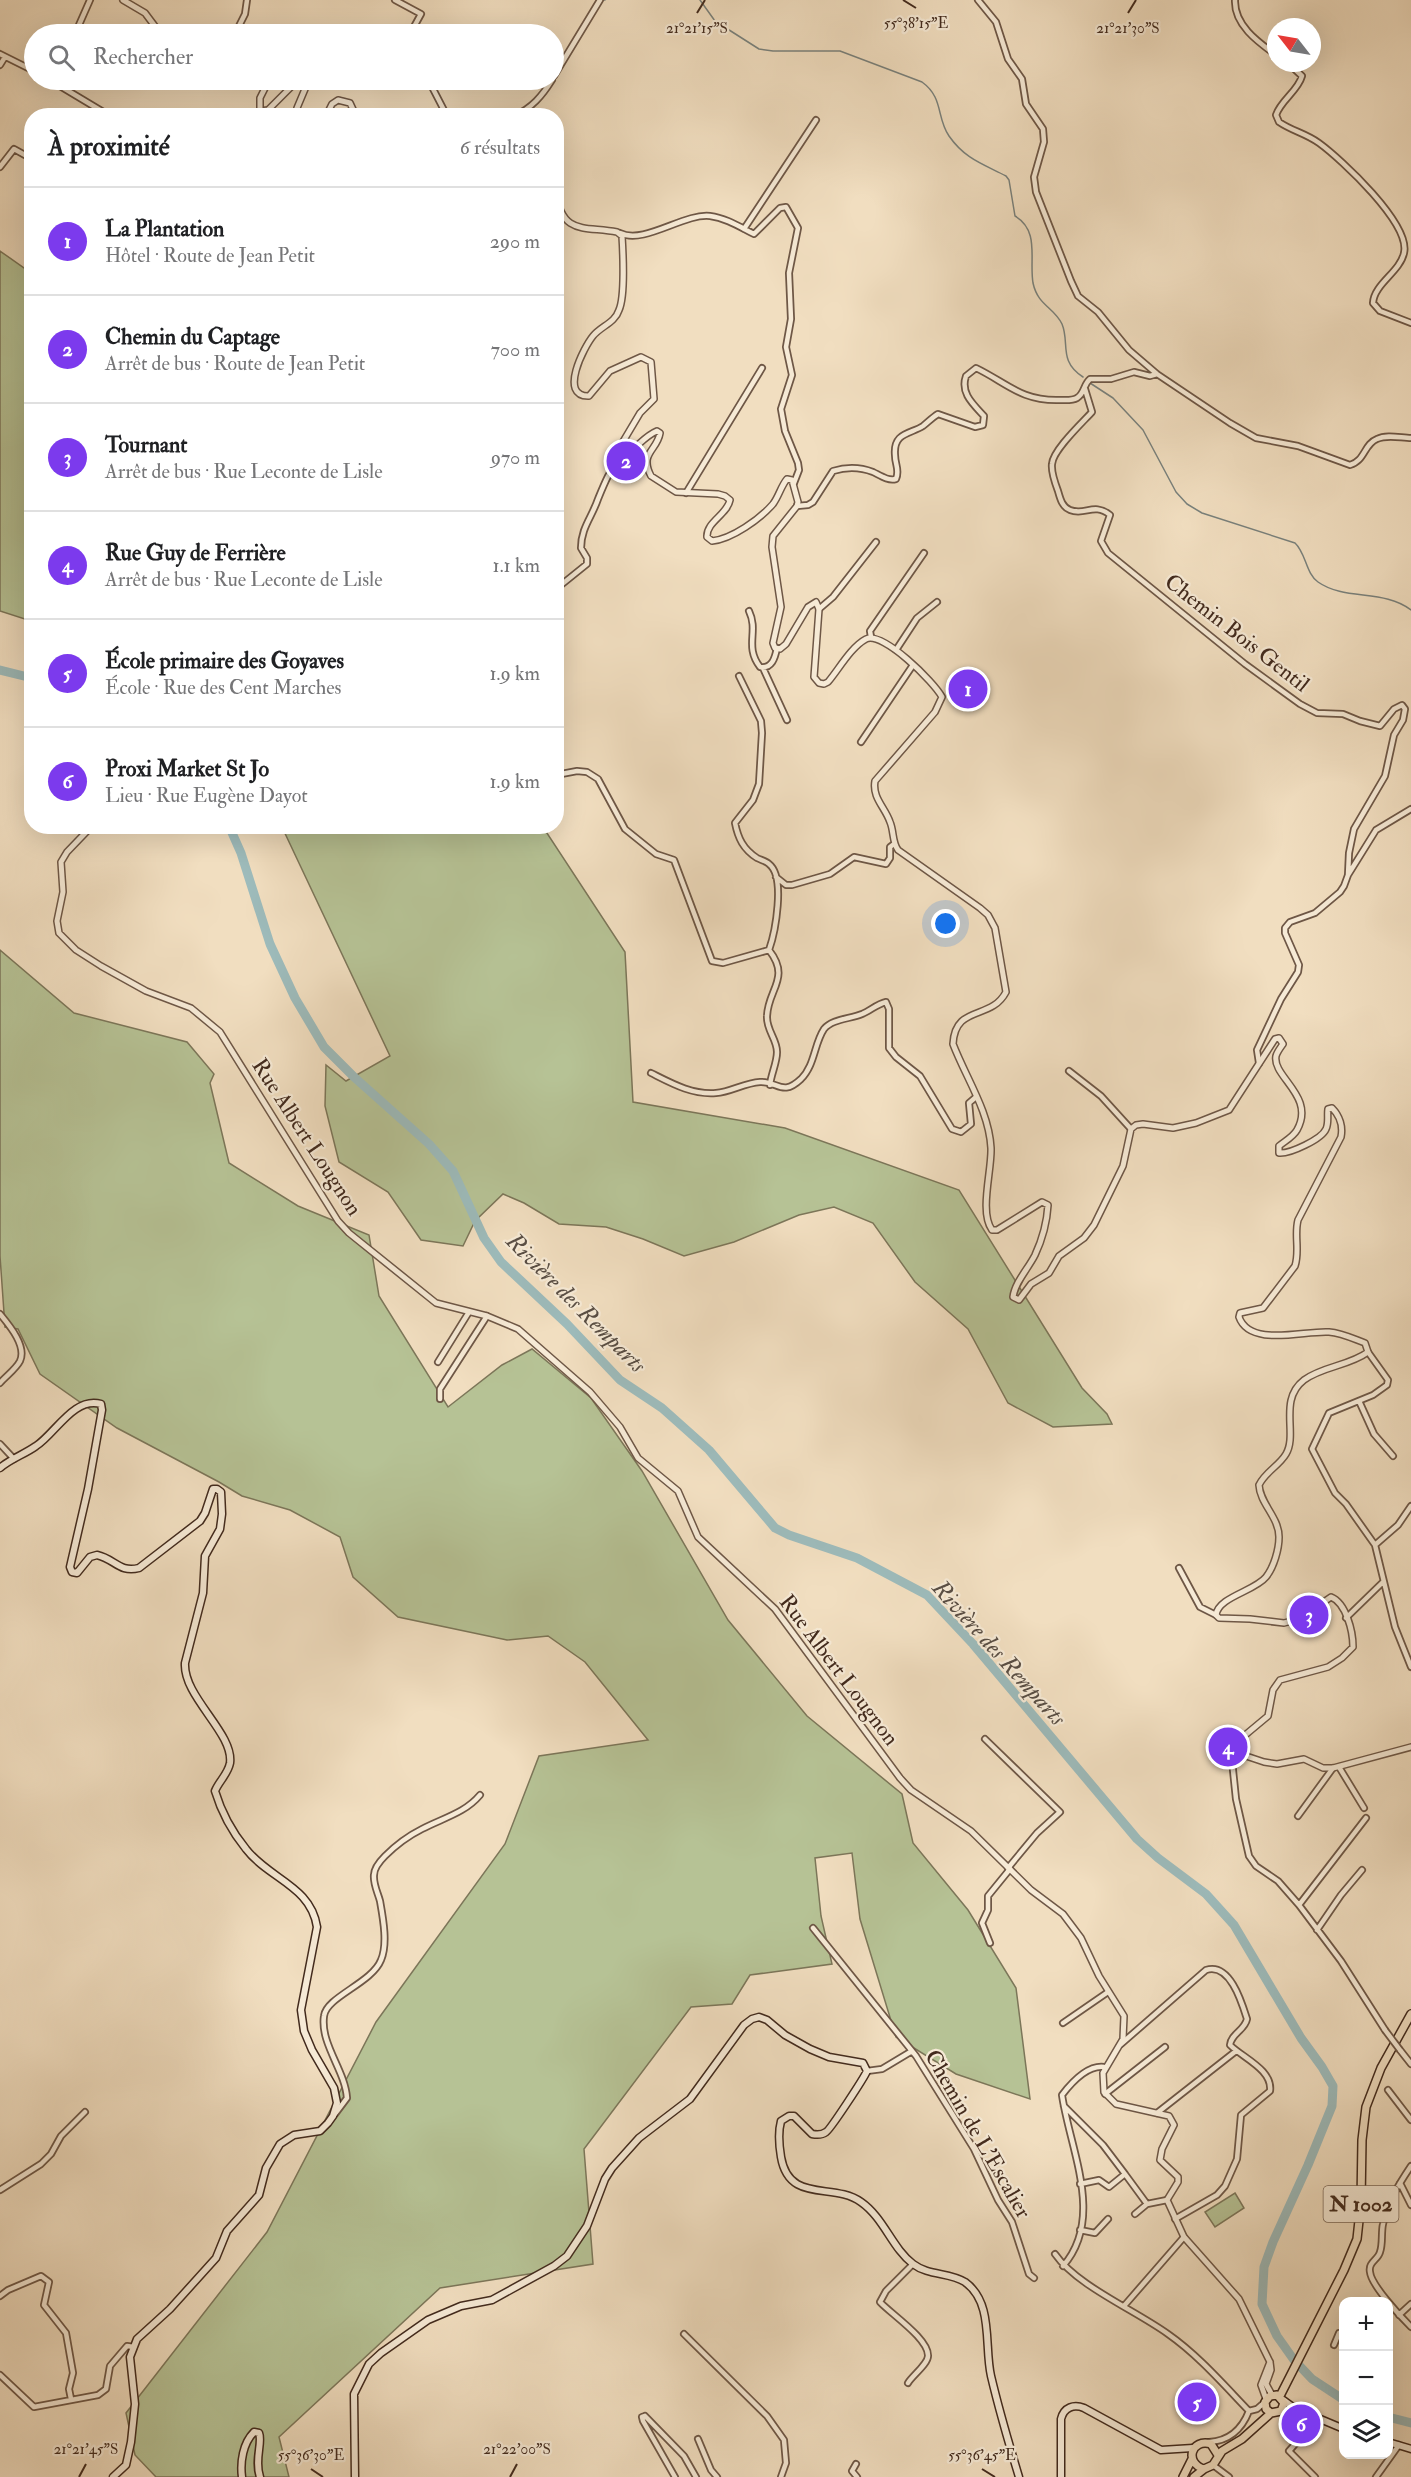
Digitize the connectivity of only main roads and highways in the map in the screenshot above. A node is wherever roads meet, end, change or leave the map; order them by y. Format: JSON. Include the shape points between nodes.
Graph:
{"nodes":[{"id":1,"x":0,"y":1468,"type":"edge"},
{"id":2,"x":1411,"y":2014,"type":"edge"},
{"id":3,"x":1411,"y":2023,"type":"edge"},
{"id":4,"x":1402,"y":2034,"type":"junction"},
{"id":5,"x":1272,"y":2402,"type":"junction"},
{"id":6,"x":1293,"y":2408,"type":"junction"},
{"id":7,"x":1281,"y":2411,"type":"joint"},
{"id":8,"x":1339,"y":2427,"type":"edge"},
{"id":9,"x":1210,"y":2443,"type":"junction"},
{"id":10,"x":1393,"y":2443,"type":"edge"},
{"id":11,"x":1229,"y":2446,"type":"junction"},
{"id":12,"x":1193,"y":2448,"type":"junction"},
{"id":13,"x":1411,"y":2449,"type":"edge"},
{"id":14,"x":1173,"y":2450,"type":"junction"},
{"id":15,"x":1218,"y":2455,"type":"junction"},
{"id":16,"x":1191,"y":2458,"type":"junction"},
{"id":17,"x":1204,"y":2469,"type":"junction"},
{"id":18,"x":113,"y":2477,"type":"edge"},
{"id":19,"x":242,"y":2477,"type":"edge"},
{"id":20,"x":260,"y":2477,"type":"edge"},
{"id":21,"x":355,"y":2477,"type":"edge"},
{"id":22,"x":1019,"y":2477,"type":"edge"},
{"id":23,"x":1061,"y":2477,"type":"edge"},
{"id":24,"x":1184,"y":2477,"type":"edge"},
{"id":25,"x":1194,"y":2477,"type":"edge"}],
"edges":[{"from":1,"to":18,"type":"main road","via":[[38,1445],[63,1419],[83,1406],[100,1404],[92,1472],[70,1567],[77,1574],[90,1557],[97,1555],[123,1569],[139,1568],[200,1521],[213,1490],[221,1492],[220,1529],[206,1556],[184,1673],[230,1755],[229,1766],[214,1791],[218,1802],[246,1849],[302,1896],[315,1915],[317,1927],[301,2021],[334,2088],[337,2103],[333,2116],[320,2131],[294,2135],[280,2144],[266,2169],[259,2196],[227,2231],[216,2258],[137,2339],[130,2363],[135,2417],[126,2465]]},
{"from":2,"to":4,"type":"main road","number":"N 1002"},
{"from":3,"to":4,"type":"main road","number":"N 1002"},
{"from":4,"to":5,"type":"main road","number":"N 1002","via":[[1381,2068],[1366,2107],[1357,2239],[1287,2382]]},
{"from":5,"to":6,"type":"main road"},
{"from":5,"to":7,"type":"main road"},
{"from":5,"to":11,"type":"main road","number":"N 1002","via":[[1262,2421]]},
{"from":6,"to":7,"type":"main road"},
{"from":6,"to":8,"type":"main road"},
{"from":9,"to":11,"type":"main road"},
{"from":9,"to":12,"type":"main road"},
{"from":9,"to":15,"type":"main road"},
{"from":10,"to":13,"type":"main road"},
{"from":11,"to":15,"type":"main road","number":"N 1002"},
{"from":12,"to":14,"type":"main road"},
{"from":12,"to":16,"type":"main road"},
{"from":14,"to":16,"type":"main road"},
{"from":14,"to":23,"type":"main road","via":[[1157,2448],[1084,2408],[1070,2407],[1061,2419]]},
{"from":15,"to":17,"type":"main road","via":[[1213,2465]]},
{"from":16,"to":17,"type":"main road"},
{"from":16,"to":24,"type":"main road"},
{"from":17,"to":25,"type":"main road"},
{"from":19,"to":20,"type":"main road","via":[[242,2457],[254,2432],[261,2438],[256,2457]]},
{"from":21,"to":22,"type":"main road","via":[[354,2394],[369,2364],[428,2320],[461,2306],[492,2300],[567,2256],[587,2226],[612,2168],[639,2138],[690,2098],[744,2025],[759,2017],[810,2049],[863,2063],[867,2071],[832,2128],[824,2134],[812,2134],[794,2116],[781,2121],[782,2166],[794,2182],[805,2188],[860,2201],[913,2264],[957,2278],[971,2288],[987,2327],[991,2375]]}]}
